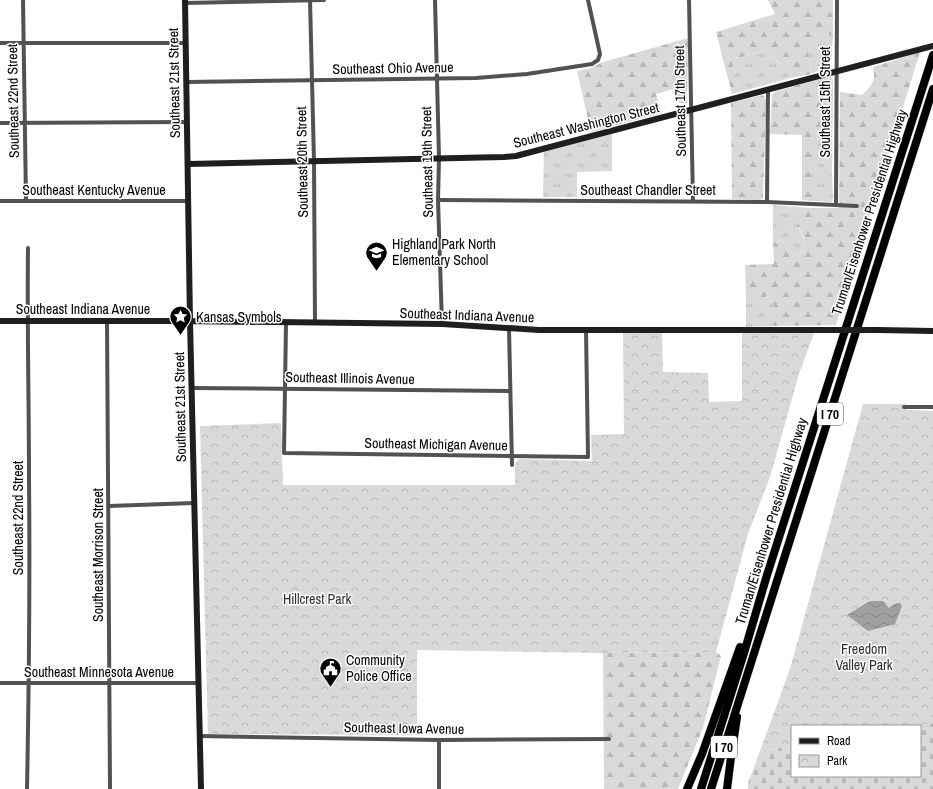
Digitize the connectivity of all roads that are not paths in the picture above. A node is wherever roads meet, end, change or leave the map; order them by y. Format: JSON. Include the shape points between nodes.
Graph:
{"nodes":[{"id":1,"x":23,"y":0,"type":"edge"},
{"id":2,"x":310,"y":0,"type":"edge"},
{"id":3,"x":324,"y":0,"type":"edge"},
{"id":4,"x":436,"y":0,"type":"edge"},
{"id":5,"x":588,"y":0,"type":"edge"},
{"id":6,"x":689,"y":0,"type":"edge"},
{"id":7,"x":837,"y":0,"type":"edge"},
{"id":8,"x":185,"y":1,"type":"edge"},
{"id":9,"x":276,"y":1,"type":"edge"},
{"id":10,"x":24,"y":43,"type":"junction"},
{"id":11,"x":186,"y":43,"type":"junction"},
{"id":12,"x":0,"y":44,"type":"edge"},
{"id":13,"x":933,"y":46,"type":"edge"},
{"id":14,"x":932,"y":58,"type":"edge"},
{"id":15,"x":836,"y":72,"type":"junction"},
{"id":16,"x":437,"y":78,"type":"junction"},
{"id":17,"x":312,"y":80,"type":"junction"},
{"id":18,"x":187,"y":82,"type":"junction"},
{"id":19,"x":933,"y":89,"type":"edge"},
{"id":20,"x":768,"y":90,"type":"junction"},
{"id":21,"x":931,"y":99,"type":"edge"},
{"id":22,"x":691,"y":110,"type":"junction"},
{"id":23,"x":0,"y":122,"type":"edge"},
{"id":24,"x":25,"y":122,"type":"junction"},
{"id":25,"x":187,"y":122,"type":"junction"},
{"id":26,"x":439,"y":158,"type":"junction"},
{"id":27,"x":314,"y":161,"type":"junction"},
{"id":28,"x":188,"y":164,"type":"junction"},
{"id":29,"x":438,"y":200,"type":"junction"},
{"id":30,"x":0,"y":201,"type":"edge"},
{"id":31,"x":26,"y":201,"type":"junction"},
{"id":32,"x":188,"y":201,"type":"junction"},
{"id":33,"x":693,"y":201,"type":"junction"},
{"id":34,"x":766,"y":202,"type":"junction"},
{"id":35,"x":836,"y":205,"type":"junction"},
{"id":36,"x":857,"y":206,"type":"dead end"},
{"id":37,"x":28,"y":248,"type":"dead end"},
{"id":38,"x":0,"y":321,"type":"edge"},
{"id":39,"x":27,"y":321,"type":"junction"},
{"id":40,"x":107,"y":321,"type":"junction"},
{"id":41,"x":190,"y":322,"type":"junction"},
{"id":42,"x":286,"y":323,"type":"junction"},
{"id":43,"x":315,"y":323,"type":"junction"},
{"id":44,"x":442,"y":324,"type":"junction"},
{"id":45,"x":509,"y":328,"type":"junction"},
{"id":46,"x":586,"y":330,"type":"junction"},
{"id":47,"x":933,"y":331,"type":"edge"},
{"id":48,"x":191,"y":388,"type":"junction"},
{"id":49,"x":285,"y":388,"type":"junction"},
{"id":50,"x":509,"y":391,"type":"junction"},
{"id":51,"x":904,"y":407,"type":"dead end"},
{"id":52,"x":933,"y":407,"type":"edge"},
{"id":53,"x":511,"y":456,"type":"junction"},
{"id":54,"x":512,"y":465,"type":"dead end"},
{"id":55,"x":194,"y":503,"type":"junction"},
{"id":56,"x":109,"y":506,"type":"junction"},
{"id":57,"x":767,"y":575,"type":"junction"},
{"id":58,"x":0,"y":683,"type":"edge"},
{"id":59,"x":29,"y":683,"type":"junction"},
{"id":60,"x":110,"y":683,"type":"junction"},
{"id":61,"x":198,"y":683,"type":"junction"},
{"id":62,"x":737,"y":706,"type":"junction"},
{"id":63,"x":199,"y":736,"type":"junction"},
{"id":64,"x":609,"y":739,"type":"dead end"},
{"id":65,"x":439,"y":740,"type":"junction"},
{"id":66,"x":27,"y":789,"type":"edge"},
{"id":67,"x":110,"y":789,"type":"edge"},
{"id":68,"x":200,"y":789,"type":"edge"},
{"id":69,"x":439,"y":789,"type":"edge"},
{"id":70,"x":687,"y":789,"type":"edge"},
{"id":71,"x":701,"y":789,"type":"edge"},
{"id":72,"x":710,"y":789,"type":"edge"},
{"id":73,"x":727,"y":789,"type":"edge"}],
"edges":[{"from":1,"to":10,"type":"street","name":"Southeast 22nd Street"},
{"from":2,"to":3,"type":"street"},
{"from":2,"to":9,"type":"street"},
{"from":2,"to":17,"type":"street","name":"Southeast 20th Street"},
{"from":4,"to":16,"type":"street","name":"Southeast 19th Street"},
{"from":5,"to":16,"type":"street","name":"Southeast Ohio Avenue","via":[[600,54],[598,60],[592,64],[527,74]]},
{"from":6,"to":22,"type":"street","name":"Southeast 17th Street"},
{"from":7,"to":15,"type":"street","name":"Southeast 15th Street"},
{"from":8,"to":9,"type":"street"},
{"from":8,"to":11,"type":"street","name":"Southeast 21st Street"},
{"from":10,"to":11,"type":"street"},
{"from":10,"to":12,"type":"street"},
{"from":10,"to":24,"type":"street","name":"Southeast 22nd Street"},
{"from":11,"to":18,"type":"street","name":"Southeast 21st Street"},
{"from":13,"to":15,"type":"street","name":"Southeast Washington Street"},
{"from":14,"to":57,"type":"highway","name":"Truman/Eisenhower Presidential Highway","number":"I 70"},
{"from":15,"to":20,"type":"street","name":"Southeast Washington Street"},
{"from":15,"to":35,"type":"street","name":"Southeast 15th Street"},
{"from":16,"to":17,"type":"street","name":"Southeast Ohio Avenue"},
{"from":16,"to":26,"type":"street","name":"Southeast 19th Street"},
{"from":17,"to":18,"type":"street","name":"Southeast Ohio Avenue"},
{"from":17,"to":27,"type":"street","name":"Southeast 20th Street"},
{"from":18,"to":25,"type":"street","name":"Southeast 21st Street"},
{"from":19,"to":21,"type":"highway","name":"Truman/Eisenhower Presidential Highway","number":"I 70"},
{"from":20,"to":22,"type":"street","name":"Southeast Washington Street"},
{"from":20,"to":34,"type":"street"},
{"from":21,"to":62,"type":"highway","name":"Truman/Eisenhower Presidential Highway","number":"I 70"},
{"from":22,"to":26,"type":"street","name":"Southeast Washington Street","via":[[516,156]]},
{"from":22,"to":33,"type":"street","name":"Southeast 17th Street"},
{"from":23,"to":24,"type":"street"},
{"from":24,"to":25,"type":"street"},
{"from":24,"to":31,"type":"street","name":"Southeast 22nd Street"},
{"from":25,"to":28,"type":"street","name":"Southeast 21st Street"},
{"from":26,"to":27,"type":"street","name":"Southeast Washington Street"},
{"from":26,"to":29,"type":"street","name":"Southeast 19th Street"},
{"from":27,"to":28,"type":"street","name":"Southeast Washington Street"},
{"from":27,"to":43,"type":"street","name":"Southeast 20th Street"},
{"from":28,"to":32,"type":"street","name":"Southeast 21st Street"},
{"from":29,"to":33,"type":"street","name":"Southeast Chandler Street"},
{"from":29,"to":44,"type":"street","name":"Southeast 19th Street"},
{"from":30,"to":31,"type":"street","name":"Southeast Kentucky Avenue"},
{"from":31,"to":32,"type":"street","name":"Southeast Kentucky Avenue"},
{"from":32,"to":41,"type":"street","name":"Southeast 21st Street"},
{"from":33,"to":34,"type":"street","name":"Southeast Chandler Street"},
{"from":34,"to":35,"type":"street","name":"Southeast Chandler Street"},
{"from":35,"to":36,"type":"street","name":"Southeast Chandler Street"},
{"from":37,"to":39,"type":"street","name":"Southeast 22nd Street"},
{"from":38,"to":39,"type":"street","name":"Southeast Indiana Avenue"},
{"from":39,"to":40,"type":"street","name":"Southeast Indiana Avenue"},
{"from":39,"to":59,"type":"street","name":"Southeast 22nd Street"},
{"from":40,"to":41,"type":"street","name":"Southeast Indiana Avenue"},
{"from":40,"to":56,"type":"street","name":"Southeast Morrison Street"},
{"from":41,"to":42,"type":"street","name":"Southeast Indiana Avenue"},
{"from":41,"to":48,"type":"street","name":"Southeast 21st Street"},
{"from":42,"to":43,"type":"street","name":"Southeast Indiana Avenue"},
{"from":42,"to":49,"type":"street"},
{"from":43,"to":44,"type":"street","name":"Southeast Indiana Avenue"},
{"from":44,"to":45,"type":"street","name":"Southeast Indiana Avenue"},
{"from":45,"to":46,"type":"street","name":"Southeast Indiana Avenue"},
{"from":45,"to":50,"type":"street"},
{"from":46,"to":47,"type":"street","name":"Southeast Indiana Avenue","bridge":true},
{"from":46,"to":53,"type":"street","name":"Southeast Michigan Avenue","via":[[588,457]]},
{"from":48,"to":49,"type":"street","name":"Southeast Illinois Avenue"},
{"from":48,"to":55,"type":"street","name":"Southeast 21st Street"},
{"from":49,"to":50,"type":"street","name":"Southeast Illinois Avenue"},
{"from":49,"to":53,"type":"street","name":"Southeast Michigan Avenue","via":[[284,453]]},
{"from":50,"to":53,"type":"street"},
{"from":51,"to":52,"type":"street"},
{"from":53,"to":54,"type":"street"},
{"from":55,"to":56,"type":"street"},
{"from":55,"to":61,"type":"street","name":"Southeast 21st Street"},
{"from":56,"to":60,"type":"street","name":"Southeast Morrison Street"},
{"from":57,"to":70,"type":"highway"},
{"from":57,"to":71,"type":"highway","name":"Truman/Eisenhower Presidential Highway","number":"I 70"},
{"from":58,"to":59,"type":"street","name":"Southeast Minnesota Avenue"},
{"from":59,"to":60,"type":"street","name":"Southeast Minnesota Avenue"},
{"from":59,"to":66,"type":"street","name":"Southeast 22nd Street"},
{"from":60,"to":61,"type":"street","name":"Southeast Minnesota Avenue"},
{"from":60,"to":67,"type":"street","name":"Southeast Morrison Street"},
{"from":61,"to":63,"type":"street","name":"Southeast 21st Street"},
{"from":62,"to":72,"type":"highway","name":"Truman/Eisenhower Presidential Highway","number":"I 70"},
{"from":62,"to":73,"type":"highway"},
{"from":63,"to":65,"type":"street","name":"Southeast Iowa Avenue"},
{"from":63,"to":68,"type":"street","name":"Southeast 21st Street"},
{"from":64,"to":65,"type":"street","name":"Southeast Iowa Avenue"},
{"from":65,"to":69,"type":"street"}]}
